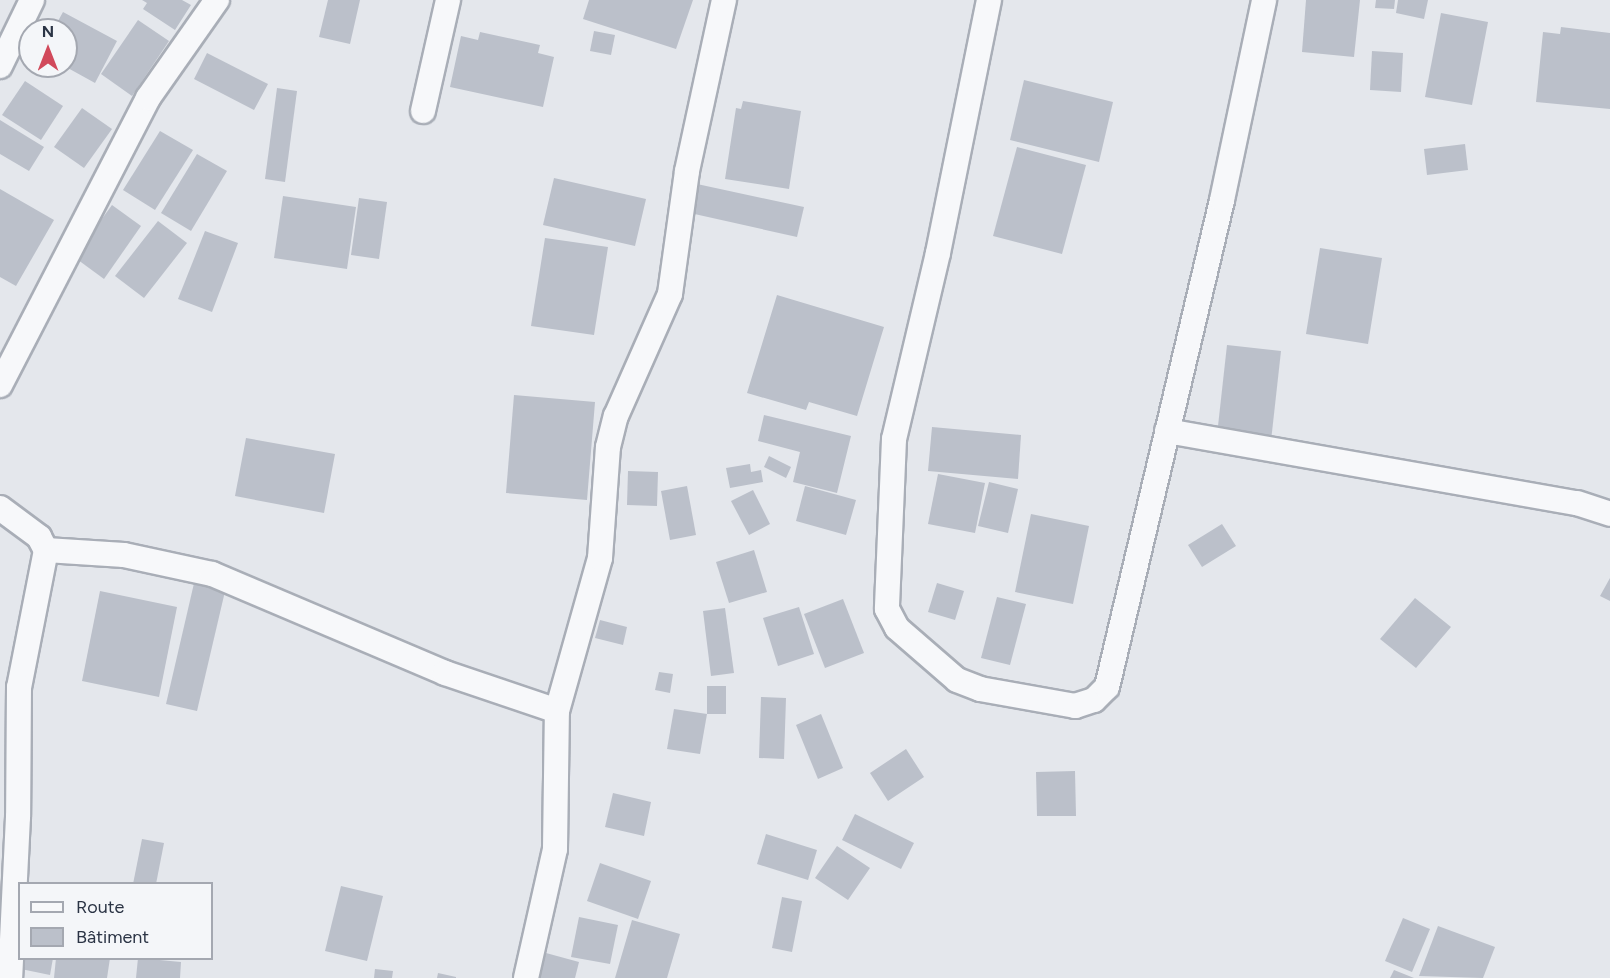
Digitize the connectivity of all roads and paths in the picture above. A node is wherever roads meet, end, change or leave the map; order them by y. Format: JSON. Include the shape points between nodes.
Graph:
{"nodes":[{"id":1,"x":32,"y":0,"type":"edge"},
{"id":2,"x":217,"y":0,"type":"edge"},
{"id":3,"x":448,"y":0,"type":"edge"},
{"id":4,"x":724,"y":0,"type":"edge"},
{"id":5,"x":989,"y":0,"type":"edge"},
{"id":6,"x":1264,"y":0,"type":"edge"},
{"id":7,"x":0,"y":66,"type":"edge"},
{"id":8,"x":423,"y":111,"type":"dead end"},
{"id":9,"x":0,"y":385,"type":"edge"},
{"id":10,"x":1167,"y":431,"type":"junction"},
{"id":11,"x":0,"y":508,"type":"edge"},
{"id":12,"x":1610,"y":514,"type":"edge"},
{"id":13,"x":46,"y":550,"type":"junction"},
{"id":14,"x":557,"y":711,"type":"junction"},
{"id":15,"x":6,"y":924,"type":"edge"},
{"id":16,"x":10,"y":978,"type":"edge"},
{"id":17,"x":526,"y":978,"type":"edge"}],
"edges":[{"from":1,"to":7,"type":"street"},
{"from":2,"to":9,"type":"street","via":[[148,98]]},
{"from":3,"to":8,"type":"street"},
{"from":4,"to":14,"type":"street","via":[[687,171],[670,294],[616,417],[608,447],[600,558]]},
{"from":5,"to":10,"type":"street","via":[[938,253],[894,439],[889,491],[890,621],[957,680],[981,689],[1075,706],[1094,700],[1107,687]]},
{"from":6,"to":10,"type":"street"},
{"from":10,"to":12,"type":"street","via":[[1577,503]]},
{"from":11,"to":13,"type":"street","via":[[39,537]]},
{"from":13,"to":14,"type":"street","via":[[124,555],[212,574],[445,673]]},
{"from":13,"to":15,"type":"street","via":[[18,687]]},
{"from":14,"to":17,"type":"street","via":[[555,849]]},
{"from":15,"to":16,"type":"street"}]}
